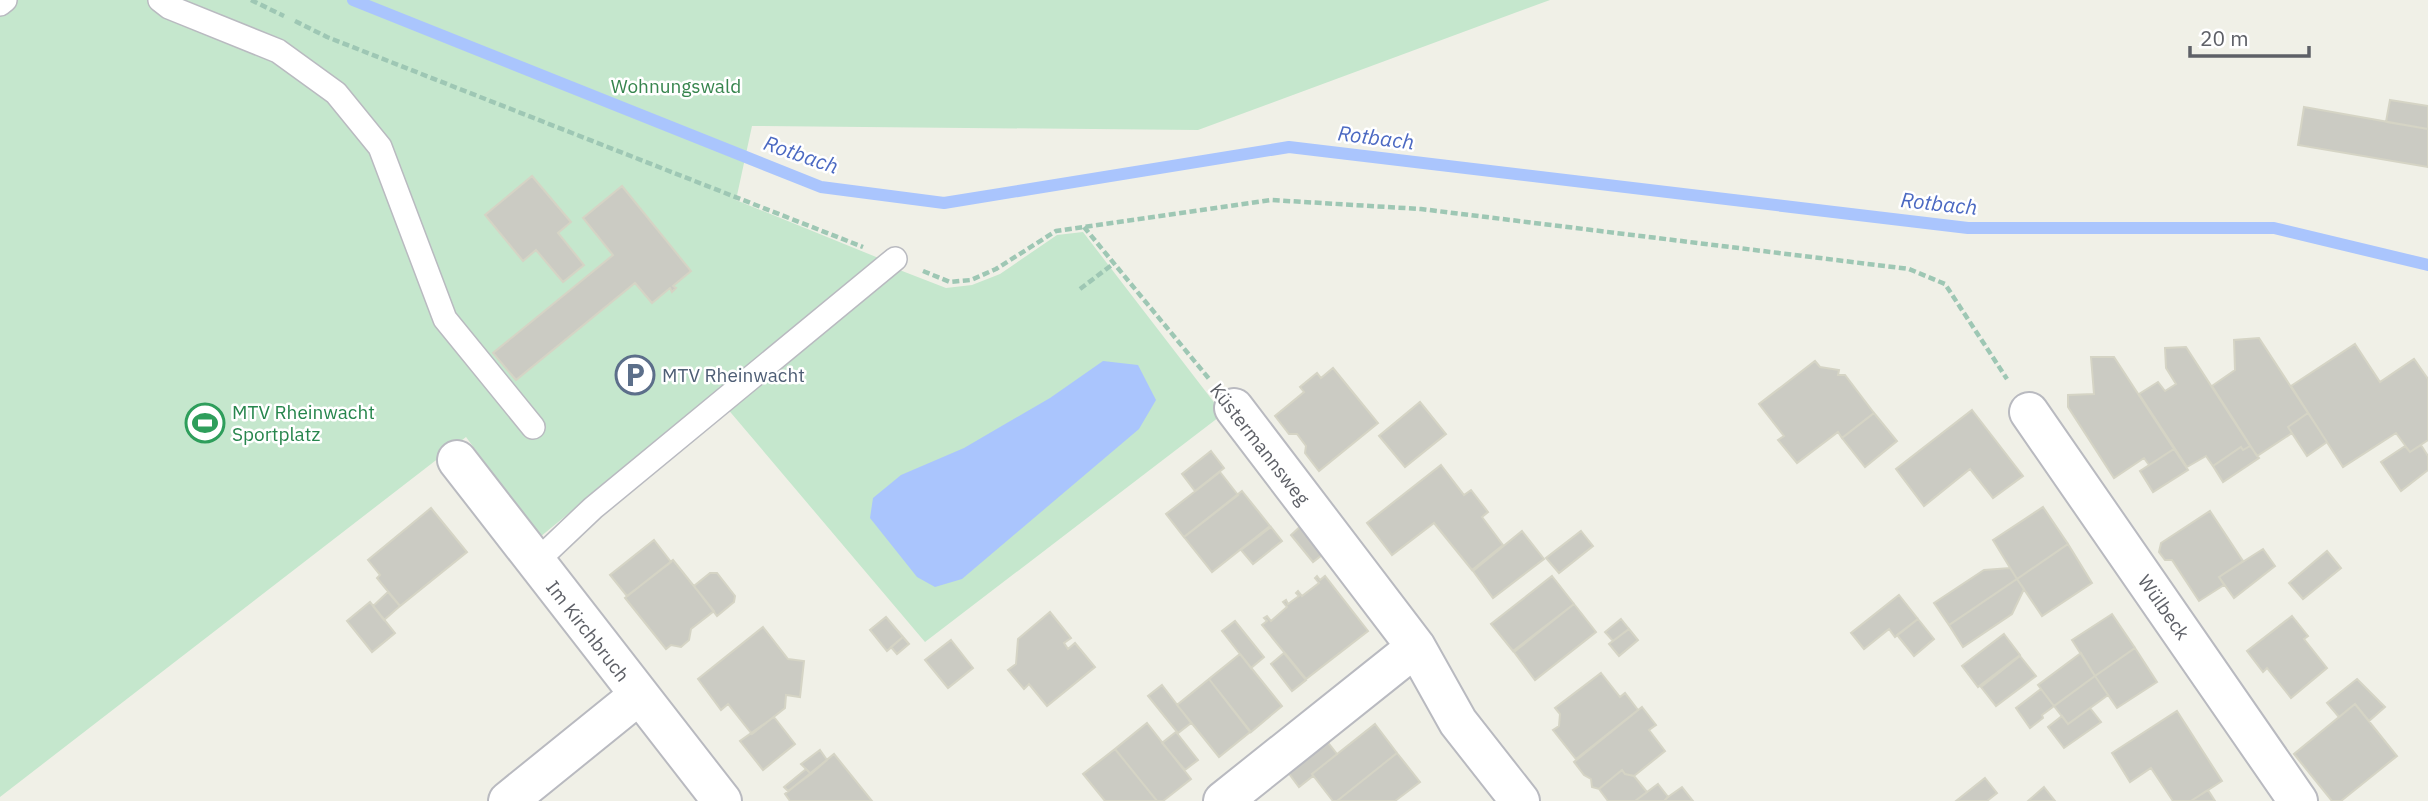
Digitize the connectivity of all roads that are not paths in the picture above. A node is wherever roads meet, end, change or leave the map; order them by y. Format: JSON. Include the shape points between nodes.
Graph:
{"nodes":[{"id":1,"x":5,"y":0,"type":"edge"},
{"id":2,"x":160,"y":0,"type":"edge"},
{"id":3,"x":0,"y":4,"type":"edge"},
{"id":4,"x":895,"y":259,"type":"road end"},
{"id":5,"x":1234,"y":408,"type":"road end"},
{"id":6,"x":2029,"y":412,"type":"road end"},
{"id":7,"x":534,"y":427,"type":"dead end"},
{"id":8,"x":457,"y":460,"type":"dead end"},
{"id":9,"x":535,"y":563,"type":"junction"},
{"id":10,"x":1416,"y":647,"type":"junction"},
{"id":11,"x":639,"y":695,"type":"junction"},
{"id":12,"x":508,"y":801,"type":"edge"},
{"id":13,"x":722,"y":801,"type":"edge"},
{"id":14,"x":1223,"y":801,"type":"edge"},
{"id":15,"x":1520,"y":801,"type":"edge"},
{"id":16,"x":2298,"y":801,"type":"edge"}],
"edges":[{"from":1,"to":3,"type":"lane"},
{"from":2,"to":7,"type":"lane","via":[[278,51],[337,93],[380,147],[445,318]]},
{"from":4,"to":9,"type":"lane","via":[[593,508]]},
{"from":5,"to":10,"type":"street","name":"Küstermannsweg"},
{"from":6,"to":16,"type":"street","name":"Wülbeck"},
{"from":8,"to":9,"type":"street","name":"Im Kirchbruch"},
{"from":9,"to":11,"type":"street","name":"Im Kirchbruch"},
{"from":10,"to":14,"type":"street"},
{"from":10,"to":15,"type":"street","name":"Küstermannsweg","via":[[1458,722]]},
{"from":11,"to":12,"type":"street"},
{"from":11,"to":13,"type":"street","name":"Im Kirchbruch"}]}
